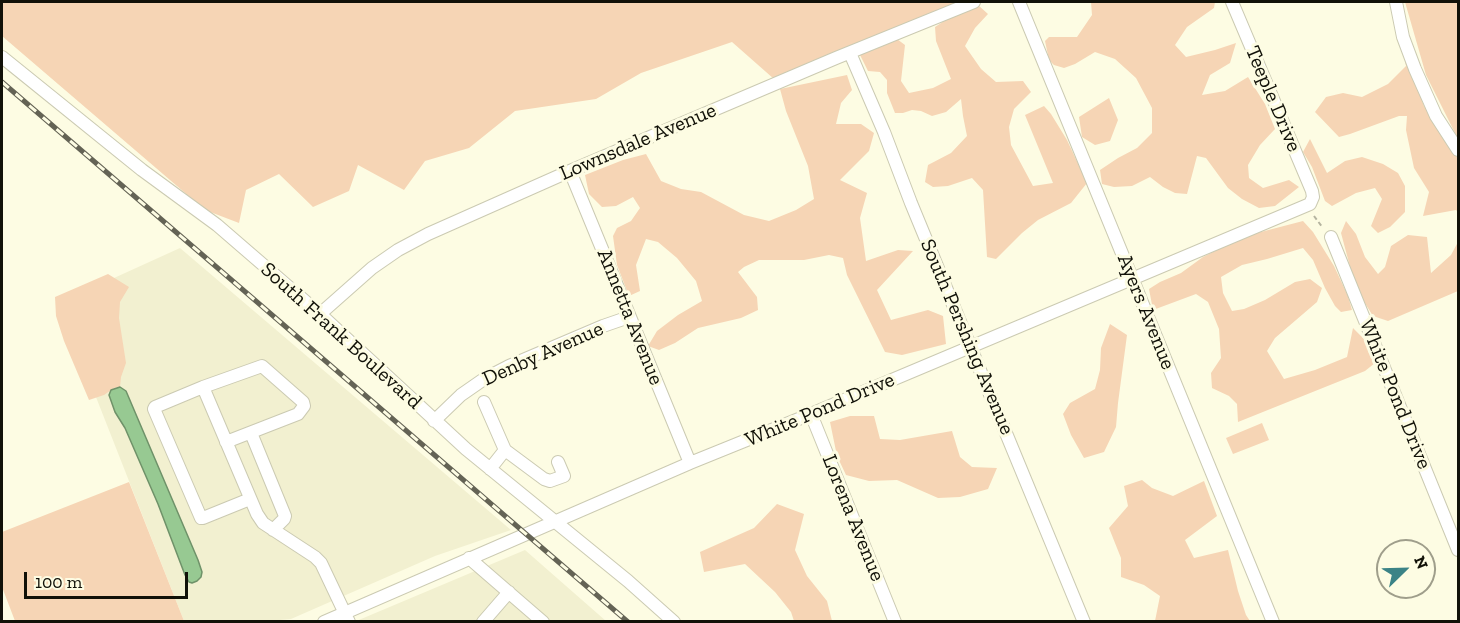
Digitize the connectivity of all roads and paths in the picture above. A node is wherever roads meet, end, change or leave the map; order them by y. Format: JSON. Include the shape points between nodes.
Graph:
{"nodes":[{"id":1,"x":974,"y":2,"type":"edge"},
{"id":2,"x":1019,"y":2,"type":"edge"},
{"id":3,"x":1232,"y":2,"type":"edge"},
{"id":4,"x":1396,"y":2,"type":"edge"},
{"id":5,"x":850,"y":53,"type":"junction"},
{"id":6,"x":2,"y":57,"type":"edge"},
{"id":7,"x":1458,"y":150,"type":"edge"},
{"id":8,"x":570,"y":171,"type":"junction"},
{"id":9,"x":1310,"y":201,"type":"junction"},
{"id":10,"x":1331,"y":237,"type":"joint"},
{"id":11,"x":1133,"y":279,"type":"junction"},
{"id":12,"x":320,"y":314,"type":"junction"},
{"id":13,"x":629,"y":317,"type":"junction"},
{"id":14,"x":971,"y":346,"type":"junction"},
{"id":15,"x":203,"y":387,"type":"junction"},
{"id":16,"x":484,"y":402,"type":"dead end"},
{"id":17,"x":811,"y":414,"type":"junction"},
{"id":18,"x":434,"y":421,"type":"junction"},
{"id":19,"x":251,"y":433,"type":"junction"},
{"id":20,"x":226,"y":442,"type":"junction"},
{"id":21,"x":505,"y":450,"type":"junction"},
{"id":22,"x":558,"y":462,"type":"dead end"},
{"id":23,"x":690,"y":463,"type":"junction"},
{"id":24,"x":490,"y":469,"type":"junction"},
{"id":25,"x":250,"y":499,"type":"junction"},
{"id":26,"x":555,"y":522,"type":"junction"},
{"id":27,"x":273,"y":530,"type":"junction"},
{"id":28,"x":1458,"y":550,"type":"edge"},
{"id":29,"x":469,"y":558,"type":"junction"},
{"id":30,"x":508,"y":592,"type":"junction"},
{"id":31,"x":347,"y":617,"type":"edge"},
{"id":32,"x":324,"y":621,"type":"edge"},
{"id":33,"x":483,"y":621,"type":"edge"},
{"id":34,"x":543,"y":621,"type":"edge"},
{"id":35,"x":674,"y":621,"type":"edge"},
{"id":36,"x":895,"y":621,"type":"edge"},
{"id":37,"x":1084,"y":621,"type":"edge"},
{"id":38,"x":1273,"y":621,"type":"edge"}],
"edges":[{"from":1,"to":5,"type":"street","name":"Lownsdale Avenue"},
{"from":2,"to":11,"type":"street","name":"Ayers Avenue"},
{"from":3,"to":9,"type":"street","name":"Teeple Drive","via":[[1312,191]]},
{"from":4,"to":7,"type":"street","via":[[1414,69],[1436,116]]},
{"from":5,"to":8,"type":"street","name":"Lownsdale Avenue"},
{"from":5,"to":14,"type":"street","name":"South Pershing Avenue"},
{"from":6,"to":12,"type":"street","name":"South Frank Boulevard","via":[[217,225]]},
{"from":8,"to":12,"type":"street","name":"Lownsdale Avenue","via":[[467,215],[398,250]]},
{"from":8,"to":13,"type":"street","name":"Annetta Avenue"},
{"from":9,"to":10,"type":"path"},
{"from":9,"to":11,"type":"street","name":"White Pond Drive"},
{"from":10,"to":28,"type":"street","name":"White Pond Drive"},
{"from":11,"to":14,"type":"street","name":"White Pond Drive"},
{"from":11,"to":38,"type":"street","name":"Ayers Avenue"},
{"from":12,"to":18,"type":"street","name":"South Frank Boulevard"},
{"from":13,"to":18,"type":"street","name":"Denby Avenue","via":[[484,379],[461,394]]},
{"from":13,"to":23,"type":"street","name":"Annetta Avenue"},
{"from":14,"to":17,"type":"street","name":"White Pond Drive"},
{"from":14,"to":37,"type":"street","name":"South Pershing Avenue"},
{"from":15,"to":19,"type":"street","via":[[262,366],[303,402],[298,414]]},
{"from":15,"to":20,"type":"street"},
{"from":15,"to":25,"type":"street","via":[[154,409],[201,518]]},
{"from":16,"to":21,"type":"street"},
{"from":17,"to":23,"type":"street","name":"White Pond Drive"},
{"from":17,"to":36,"type":"street","name":"Lorena Avenue"},
{"from":18,"to":24,"type":"street","name":"South Frank Boulevard"},
{"from":19,"to":20,"type":"street"},
{"from":19,"to":27,"type":"street","via":[[285,516]]},
{"from":20,"to":25,"type":"street"},
{"from":21,"to":22,"type":"street","via":[[550,482],[564,476]]},
{"from":21,"to":24,"type":"street"},
{"from":23,"to":26,"type":"street","name":"White Pond Drive"},
{"from":24,"to":26,"type":"street","name":"South Frank Boulevard"},
{"from":25,"to":27,"type":"street","via":[[263,523]]},
{"from":26,"to":29,"type":"street","name":"White Pond Drive"},
{"from":26,"to":35,"type":"street","name":"South Frank Boulevard"},
{"from":27,"to":31,"type":"street","via":[[321,562]]},
{"from":29,"to":30,"type":"street"},
{"from":29,"to":31,"type":"street","name":"White Pond Drive"},
{"from":30,"to":33,"type":"street"},
{"from":30,"to":34,"type":"street"},
{"from":31,"to":32,"type":"street","name":"White Pond Drive"}]}
